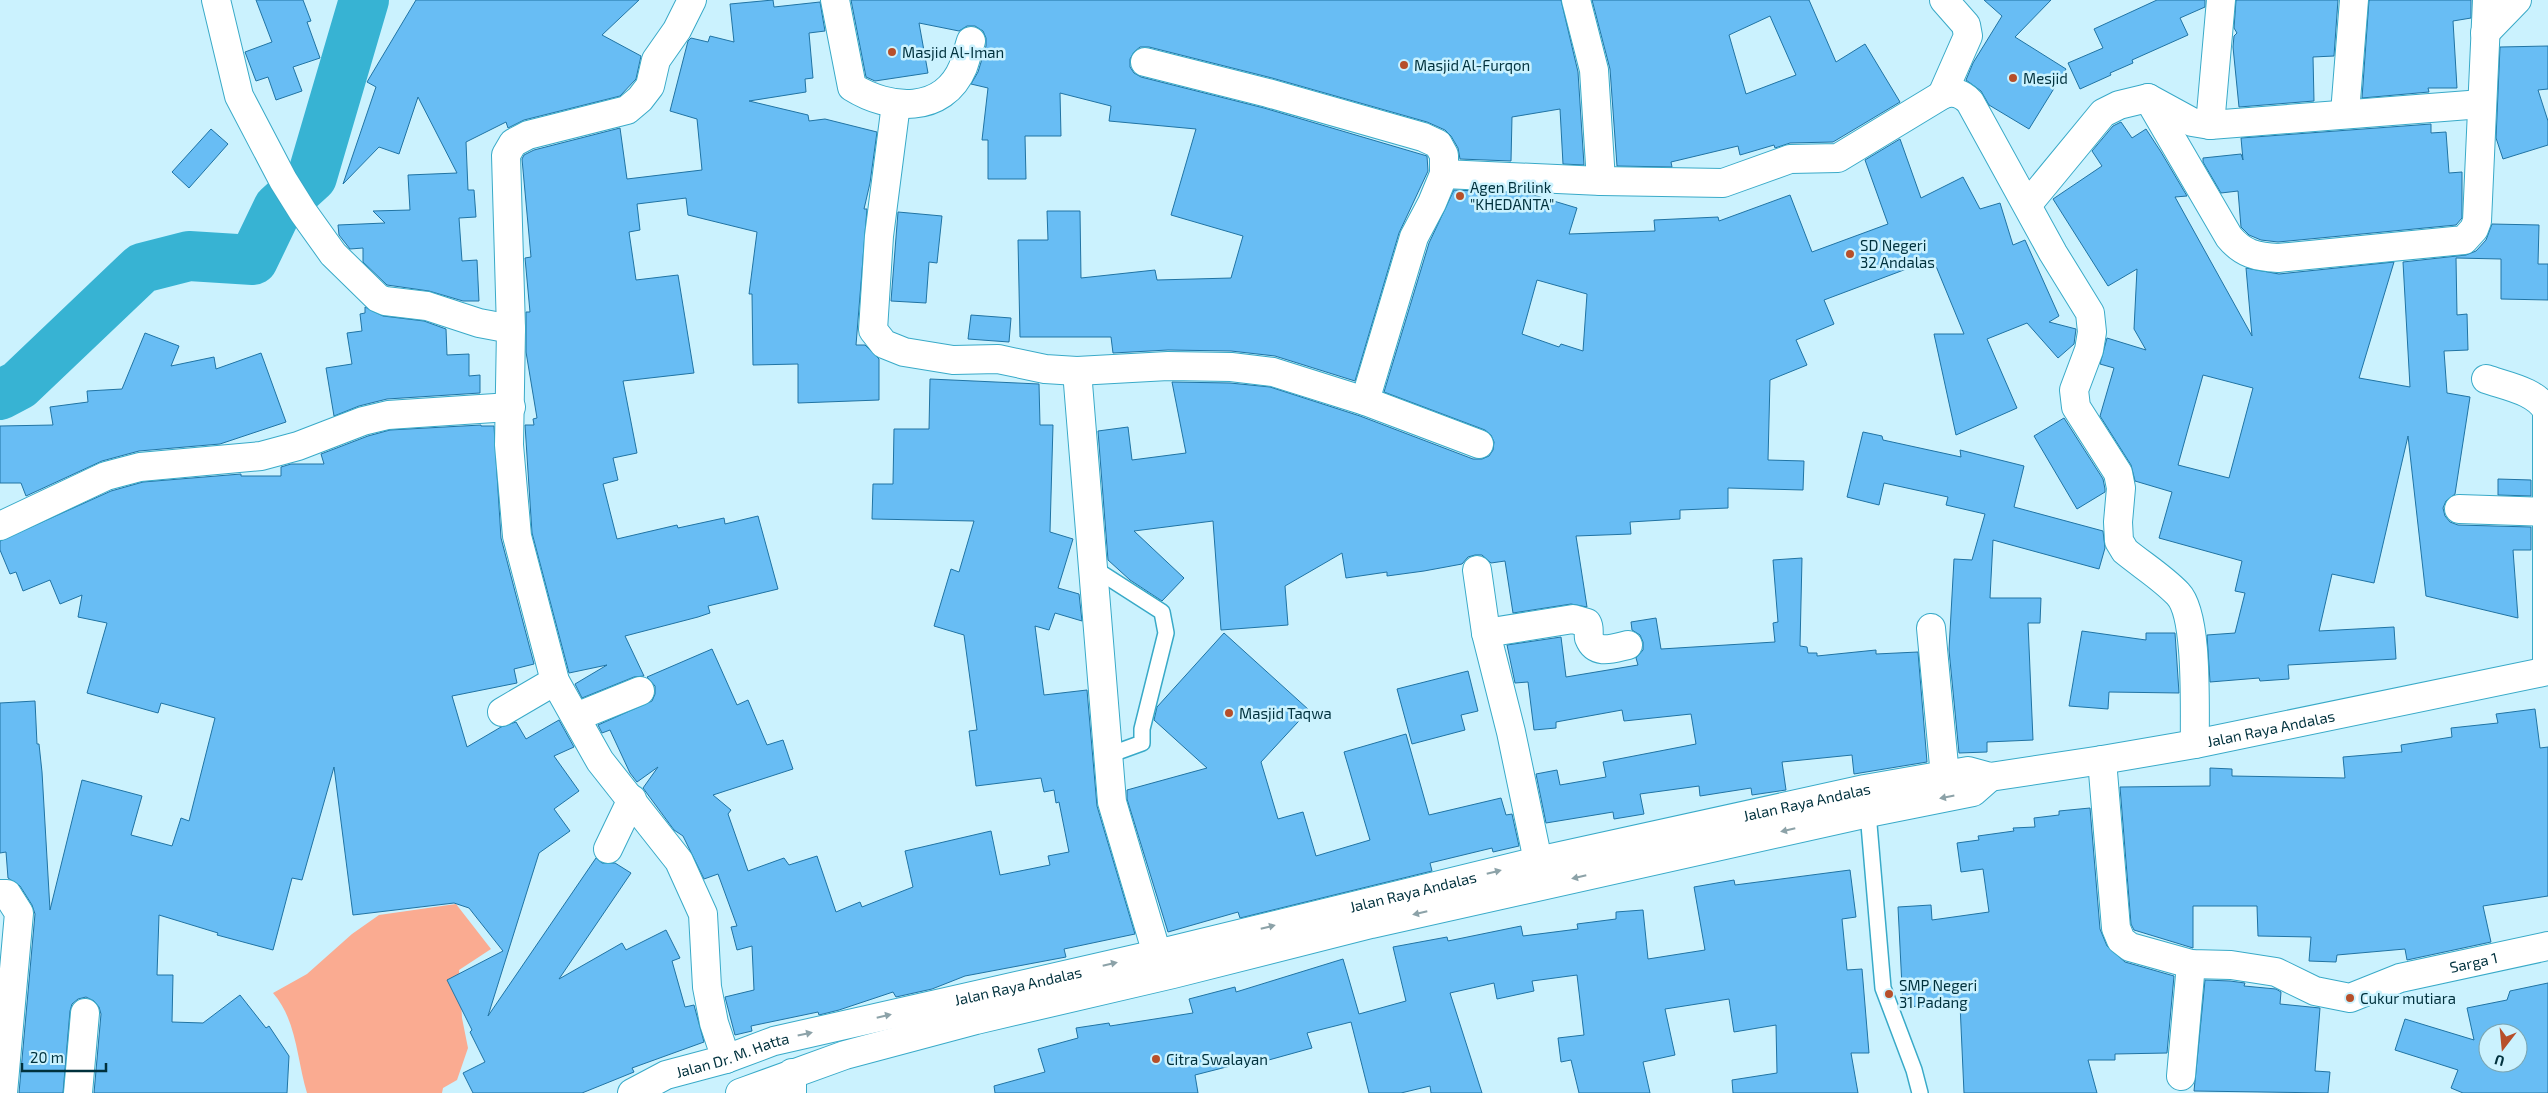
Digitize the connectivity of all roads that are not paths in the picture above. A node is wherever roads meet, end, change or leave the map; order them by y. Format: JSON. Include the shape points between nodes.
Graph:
{"nodes":[{"id":1,"x":216,"y":0,"type":"edge"},
{"id":2,"x":692,"y":0,"type":"edge"},
{"id":3,"x":835,"y":0,"type":"edge"},
{"id":4,"x":1576,"y":0,"type":"edge"},
{"id":5,"x":1944,"y":0,"type":"edge"},
{"id":6,"x":2221,"y":0,"type":"edge"},
{"id":7,"x":2354,"y":0,"type":"edge"},
{"id":8,"x":2487,"y":0,"type":"edge"},
{"id":9,"x":2518,"y":0,"type":"edge"},
{"id":10,"x":2485,"y":33,"type":"junction"},
{"id":11,"x":971,"y":41,"type":"dead end"},
{"id":12,"x":1145,"y":62,"type":"dead end"},
{"id":13,"x":1942,"y":94,"type":"junction"},
{"id":14,"x":2148,"y":98,"type":"junction"},
{"id":15,"x":896,"y":104,"type":"junction"},
{"id":16,"x":2482,"y":104,"type":"junction"},
{"id":17,"x":2345,"y":113,"type":"junction"},
{"id":18,"x":2210,"y":125,"type":"junction"},
{"id":19,"x":1444,"y":174,"type":"junction"},
{"id":20,"x":1601,"y":181,"type":"junction"},
{"id":21,"x":2028,"y":204,"type":"junction"},
{"id":22,"x":511,"y":330,"type":"junction"},
{"id":23,"x":1077,"y":371,"type":"junction"},
{"id":24,"x":2486,"y":379,"type":"dead end"},
{"id":25,"x":1365,"y":400,"type":"junction"},
{"id":26,"x":511,"y":407,"type":"junction"},
{"id":27,"x":1479,"y":444,"type":"dead end"},
{"id":28,"x":2459,"y":509,"type":"dead end"},
{"id":29,"x":2547,"y":512,"type":"edge"},
{"id":30,"x":0,"y":526,"type":"edge"},
{"id":31,"x":1095,"y":569,"type":"junction"},
{"id":32,"x":1477,"y":570,"type":"dead end"},
{"id":33,"x":1931,"y":628,"type":"dead end"},
{"id":34,"x":1486,"y":633,"type":"junction"},
{"id":35,"x":1628,"y":646,"type":"dead end"},
{"id":36,"x":2548,"y":671,"type":"edge"},
{"id":37,"x":555,"y":682,"type":"junction"},
{"id":38,"x":640,"y":691,"type":"dead end"},
{"id":39,"x":502,"y":712,"type":"dead end"},
{"id":40,"x":576,"y":717,"type":"junction"},
{"id":41,"x":2194,"y":744,"type":"junction"},
{"id":42,"x":1108,"y":755,"type":"junction"},
{"id":43,"x":2102,"y":760,"type":"junction"},
{"id":44,"x":1945,"y":776,"type":"junction"},
{"id":45,"x":1990,"y":778,"type":"junction"},
{"id":46,"x":632,"y":800,"type":"junction"},
{"id":47,"x":1868,"y":813,"type":"junction"},
{"id":48,"x":608,"y":848,"type":"dead end"},
{"id":49,"x":1609,"y":858,"type":"junction"},
{"id":50,"x":1538,"y":861,"type":"junction"},
{"id":51,"x":0,"y":894,"type":"edge"},
{"id":52,"x":2548,"y":946,"type":"edge"},
{"id":53,"x":1156,"y":954,"type":"junction"},
{"id":54,"x":2191,"y":964,"type":"junction"},
{"id":55,"x":85,"y":1013,"type":"dead end"},
{"id":56,"x":836,"y":1027,"type":"joint"},
{"id":57,"x":726,"y":1059,"type":"junction"},
{"id":58,"x":2181,"y":1076,"type":"dead end"},
{"id":59,"x":792,"y":1083,"type":"edge"},
{"id":60,"x":3,"y":1093,"type":"edge"},
{"id":61,"x":78,"y":1093,"type":"edge"},
{"id":62,"x":632,"y":1093,"type":"edge"},
{"id":63,"x":740,"y":1093,"type":"edge"},
{"id":64,"x":1920,"y":1093,"type":"edge"}],
"edges":[{"from":1,"to":22,"type":"street","via":[[239,96],[282,180],[334,254],[378,298],[427,306]]},
{"from":2,"to":22,"type":"street","via":[[677,30],[656,60],[650,86],[627,110],[528,135],[513,144],[506,155]]},
{"from":3,"to":15,"type":"street","via":[[852,87],[870,98]]},
{"from":4,"to":20,"type":"street","via":[[1594,70]]},
{"from":5,"to":13,"type":"street","via":[[1966,25],[1968,36]]},
{"from":6,"to":18,"type":"street"},
{"from":7,"to":17,"type":"street"},
{"from":8,"to":10,"type":"street"},
{"from":9,"to":10,"type":"street"},
{"from":10,"to":16,"type":"street"},
{"from":11,"to":15,"type":"street","via":[[953,83],[931,100],[914,105]]},
{"from":12,"to":19,"type":"street","via":[[1423,137],[1438,144],[1444,155]]},
{"from":13,"to":20,"type":"street","via":[[1838,158],[1790,159],[1723,183]]},
{"from":13,"to":21,"type":"street","via":[[1961,94],[1970,102]]},
{"from":14,"to":16,"type":"street","via":[[2236,245],[2252,255],[2278,258],[2464,240],[2477,221]]},
{"from":14,"to":18,"type":"street","via":[[2192,122]]},
{"from":14,"to":21,"type":"street","via":[[2110,108],[2103,113]]},
{"from":15,"to":23,"type":"street","via":[[879,236],[873,330],[884,344],[904,352],[953,360],[998,359],[1045,369]]},
{"from":16,"to":17,"type":"street"},
{"from":17,"to":18,"type":"street"},
{"from":19,"to":20,"type":"street"},
{"from":19,"to":25,"type":"street","via":[[1414,236]]},
{"from":21,"to":41,"type":"street","via":[[2090,313],[2090,341],[2074,390],[2076,406],[2118,473],[2121,488],[2119,541],[2124,551],[2179,595],[2187,613],[2192,635]]},
{"from":22,"to":26,"type":"street"},
{"from":23,"to":25,"type":"street","via":[[1168,366],[1231,367],[1273,372]]},
{"from":23,"to":31,"type":"street"},
{"from":24,"to":29,"type":"street","via":[[2533,396],[2547,411]]},
{"from":25,"to":27,"type":"street"},
{"from":26,"to":30,"type":"street","via":[[388,415],[261,456],[140,467],[106,476]]},
{"from":26,"to":37,"type":"street","via":[[509,445],[517,536]]},
{"from":28,"to":29,"type":"street"},
{"from":29,"to":36,"type":"street"},
{"from":31,"to":42,"type":"street"},
{"from":31,"to":42,"type":"lane","via":[[1162,612],[1166,633],[1142,729],[1142,743]]},
{"from":32,"to":34,"type":"street"},
{"from":33,"to":44,"type":"street"},
{"from":34,"to":35,"type":"street","via":[[1572,619],[1587,623],[1588,637],[1600,649]]},
{"from":34,"to":50,"type":"street"},
{"from":36,"to":41,"type":"street","name":"Jalan Raya Andalas"},
{"from":37,"to":39,"type":"street"},
{"from":37,"to":40,"type":"street"},
{"from":38,"to":40,"type":"street"},
{"from":40,"to":46,"type":"street","via":[[600,761]]},
{"from":41,"to":43,"type":"street","name":"Jalan Raya Andalas"},
{"from":42,"to":53,"type":"street","via":[[1112,802]]},
{"from":43,"to":45,"type":"street","name":"Jalan Raya Andalas"},
{"from":43,"to":54,"type":"street","name":"Sarga 1","via":[[2116,928],[2121,940],[2130,946]]},
{"from":44,"to":45,"type":"street","name":"Jalan Raya Andalas","via":[[1968,771]]},
{"from":44,"to":49,"type":"street","name":"Jalan Raya Andalas","via":[[1865,789]]},
{"from":45,"to":47,"type":"street","name":"Jalan Raya Andalas","one_way":true,"via":[[1973,792]]},
{"from":46,"to":48,"type":"street"},
{"from":46,"to":57,"type":"street","via":[[679,861],[703,914],[707,987]]},
{"from":47,"to":49,"type":"street","name":"Jalan Raya Andalas","one_way":true},
{"from":47,"to":64,"type":"lane","via":[[1884,988]]},
{"from":49,"to":50,"type":"street","name":"Jalan Raya Andalas"},
{"from":49,"to":59,"type":"street","name":"Jalan Raya Andalas","one_way":true,"via":[[1371,924],[845,1055]]},
{"from":53,"to":50,"type":"street","name":"Jalan Raya Andalas","one_way":true},
{"from":51,"to":60,"type":"street","via":[[7,894],[19,913]]},
{"from":52,"to":54,"type":"street","name":"Sarga 1","via":[[2400,978],[2350,998],[2323,994],[2276,972],[2231,965]]},
{"from":56,"to":53,"type":"street","name":"Jalan Raya Andalas","one_way":true},
{"from":54,"to":58,"type":"street"},
{"from":55,"to":61,"type":"street"},
{"from":57,"to":56,"type":"street","name":"Jalan Dr. M. Hatta","one_way":true,"via":[[774,1041]]},
{"from":57,"to":62,"type":"street","name":"Jalan Dr. M. Hatta","via":[[666,1075]]},
{"from":59,"to":63,"type":"street"}]}
